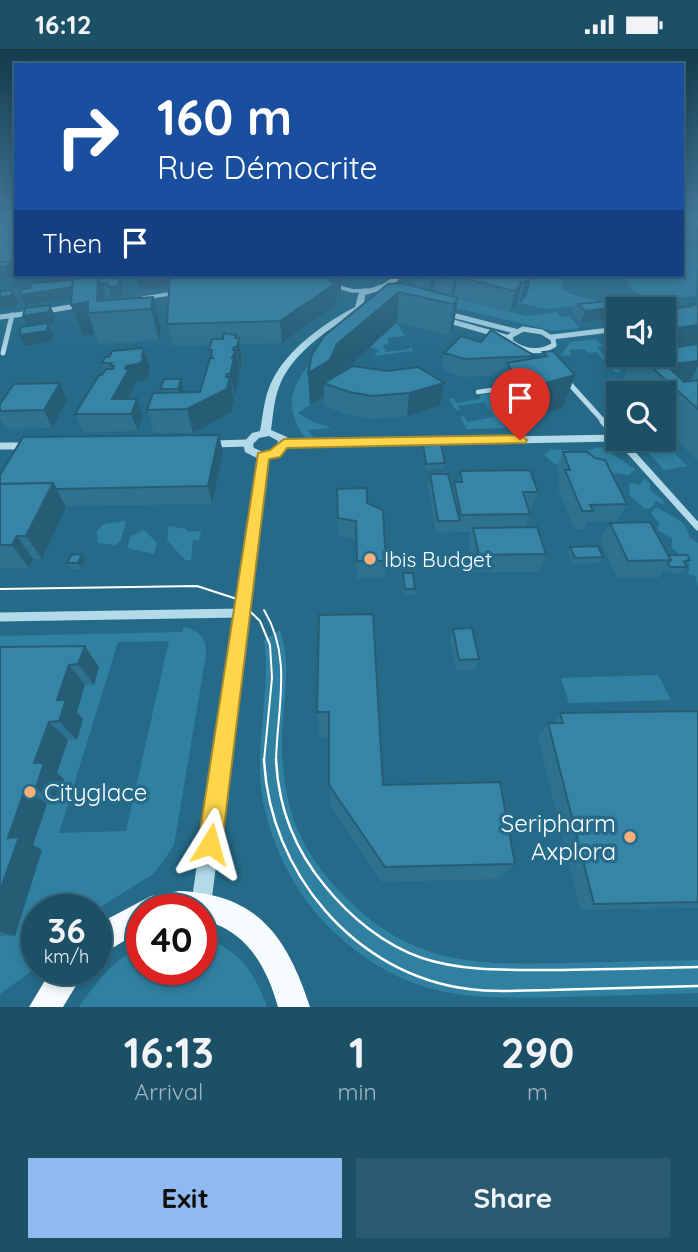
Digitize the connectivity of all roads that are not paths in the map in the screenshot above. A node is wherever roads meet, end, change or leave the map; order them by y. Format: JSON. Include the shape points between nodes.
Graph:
{"nodes":[{"id":1,"x":399,"y":277,"type":"edge"},
{"id":2,"x":329,"y":285,"type":"edge"},
{"id":3,"x":371,"y":290,"type":"junction"},
{"id":4,"x":353,"y":291,"type":"junction"},
{"id":5,"x":178,"y":293,"type":"edge"},
{"id":6,"x":386,"y":294,"type":"junction"},
{"id":7,"x":130,"y":300,"type":"edge"},
{"id":8,"x":360,"y":301,"type":"junction"},
{"id":9,"x":90,"y":305,"type":"edge"},
{"id":10,"x":441,"y":311,"type":"edge"},
{"id":11,"x":12,"y":315,"type":"junction"},
{"id":12,"x":433,"y":316,"type":"edge"},
{"id":13,"x":0,"y":317,"type":"edge"},
{"id":14,"x":606,"y":330,"type":"edge"},
{"id":15,"x":515,"y":331,"type":"junction"},
{"id":16,"x":552,"y":337,"type":"junction"},
{"id":17,"x":510,"y":338,"type":"junction"},
{"id":18,"x":541,"y":351,"type":"junction"},
{"id":19,"x":3,"y":353,"type":"dead end"},
{"id":20,"x":547,"y":359,"type":"edge"},
{"id":21,"x":565,"y":378,"type":"edge"},
{"id":22,"x":516,"y":387,"type":"edge"},
{"id":23,"x":478,"y":392,"type":"dead end"},
{"id":24,"x":606,"y":424,"type":"edge"},
{"id":25,"x":265,"y":433,"type":"junction"},
{"id":26,"x":606,"y":438,"type":"edge"},
{"id":27,"x":248,"y":443,"type":"junction"},
{"id":28,"x":201,"y":444,"type":"edge"},
{"id":29,"x":284,"y":444,"type":"junction"},
{"id":30,"x":0,"y":446,"type":"edge"},
{"id":31,"x":38,"y":446,"type":"edge"},
{"id":32,"x":630,"y":451,"type":"edge"},
{"id":33,"x":263,"y":456,"type":"junction"},
{"id":34,"x":698,"y":527,"type":"edge"},
{"id":35,"x":242,"y":614,"type":"junction"},
{"id":36,"x":0,"y":617,"type":"edge"},
{"id":37,"x":203,"y":894,"type":"edge"},
{"id":38,"x":217,"y":909,"type":"edge"},
{"id":39,"x":296,"y":1006,"type":"edge"}],
"edges":[{"from":1,"to":6,"type":"street"},
{"from":2,"to":4,"type":"street"},
{"from":3,"to":4,"type":"street"},
{"from":3,"to":6,"type":"street"},
{"from":3,"to":8,"type":"street","via":[[362,294]]},
{"from":4,"to":8,"type":"street"},
{"from":5,"to":7,"type":"street"},
{"from":6,"to":8,"type":"street","via":[[373,303]]},
{"from":8,"to":25,"type":"street","via":[[283,369],[272,392]]},
{"from":9,"to":11,"type":"street"},
{"from":10,"to":15,"type":"street"},
{"from":11,"to":13,"type":"street"},
{"from":11,"to":19,"type":"street"},
{"from":12,"to":17,"type":"street"},
{"from":14,"to":16,"type":"street"},
{"from":15,"to":16,"type":"street","via":[[533,330]]},
{"from":15,"to":17,"type":"street"},
{"from":16,"to":18,"type":"street","via":[[552,347]]},
{"from":17,"to":18,"type":"street","via":[[518,348]]},
{"from":18,"to":20,"type":"street"},
{"from":21,"to":24,"type":"street"},
{"from":22,"to":23,"type":"street"},
{"from":25,"to":27,"type":"street"},
{"from":25,"to":29,"type":"street","via":[[280,436]]},
{"from":26,"to":29,"type":"street"},
{"from":27,"to":28,"type":"street"},
{"from":27,"to":33,"type":"street","via":[[249,450]]},
{"from":29,"to":33,"type":"street"},
{"from":30,"to":31,"type":"street"},
{"from":32,"to":34,"type":"street"},
{"from":33,"to":35,"type":"street"},
{"from":35,"to":36,"type":"street"},
{"from":35,"to":37,"type":"street"},
{"from":38,"to":39,"type":"main road","via":[[253,930],[275,957]]}]}
